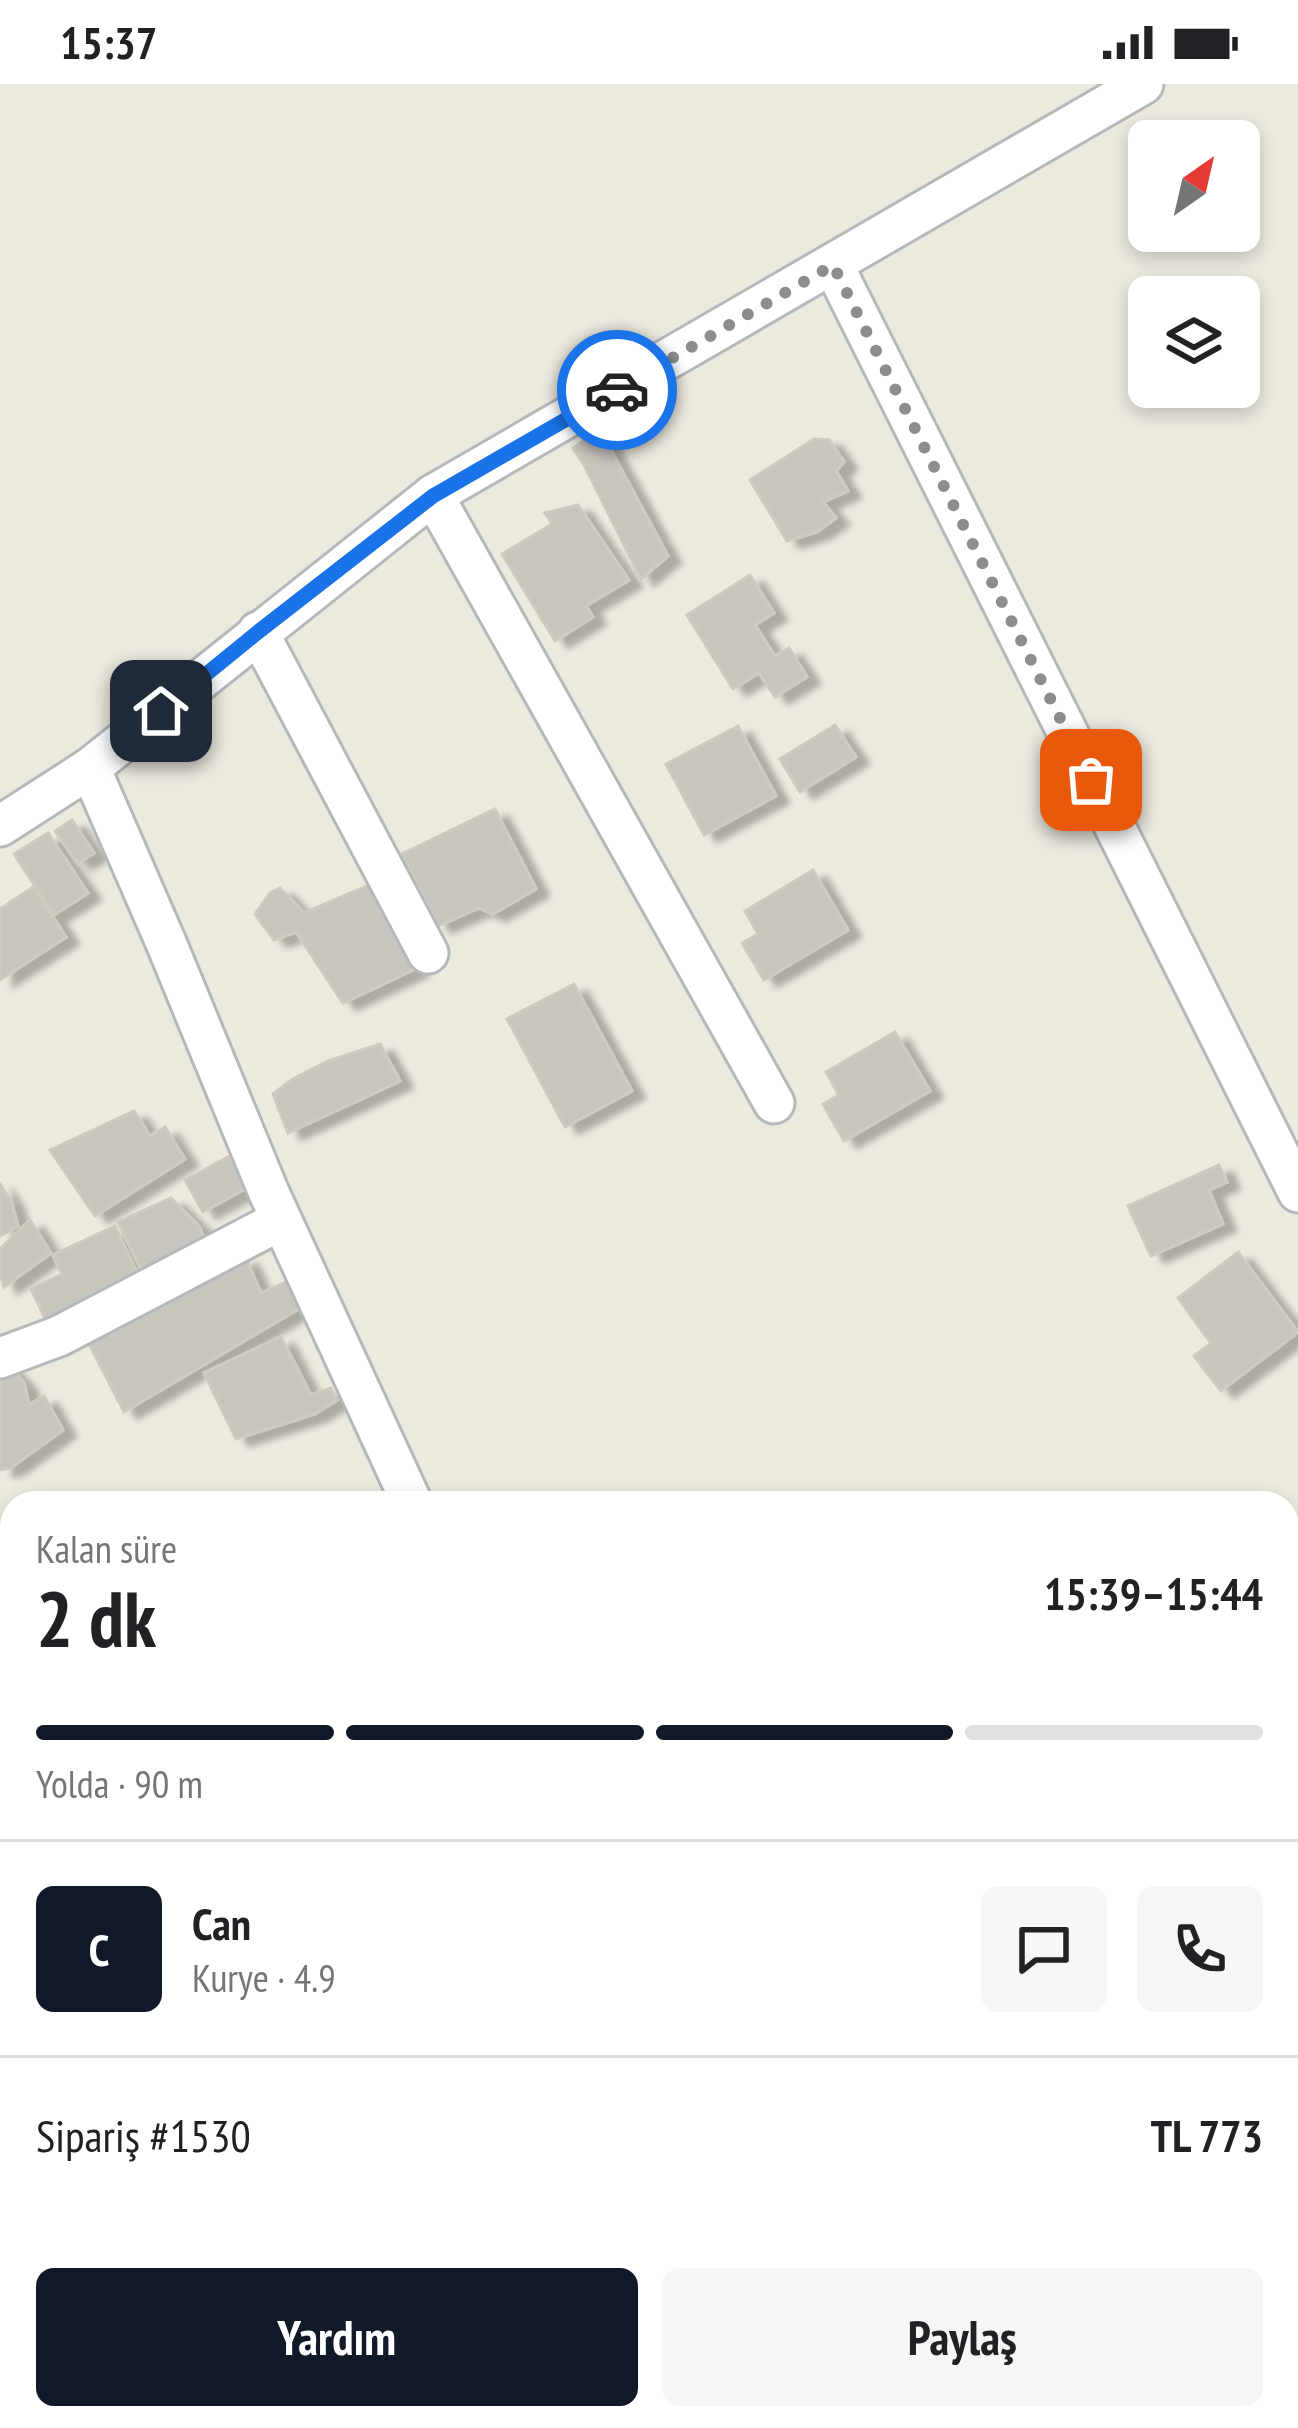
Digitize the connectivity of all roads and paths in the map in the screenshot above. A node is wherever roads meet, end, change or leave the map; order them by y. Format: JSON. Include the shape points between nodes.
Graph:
{"nodes":[{"id":1,"x":1143,"y":84,"type":"edge"},
{"id":2,"x":833,"y":265,"type":"junction"},
{"id":3,"x":433,"y":496,"type":"junction"},
{"id":4,"x":258,"y":633,"type":"junction"},
{"id":5,"x":90,"y":768,"type":"junction"},
{"id":6,"x":0,"y":826,"type":"edge"},
{"id":7,"x":428,"y":953,"type":"dead end"},
{"id":8,"x":775,"y":1103,"type":"dead end"},
{"id":9,"x":1298,"y":1192,"type":"edge"},
{"id":10,"x":281,"y":1220,"type":"junction"},
{"id":11,"x":0,"y":1358,"type":"edge"},
{"id":12,"x":406,"y":1491,"type":"edge"}],
"edges":[{"from":1,"to":2,"type":"street"},
{"from":2,"to":3,"type":"street"},
{"from":2,"to":9,"type":"street"},
{"from":3,"to":4,"type":"street"},
{"from":3,"to":8,"type":"street"},
{"from":4,"to":5,"type":"street"},
{"from":4,"to":7,"type":"street"},
{"from":5,"to":6,"type":"street"},
{"from":5,"to":10,"type":"street"},
{"from":10,"to":11,"type":"street"},
{"from":10,"to":12,"type":"street"}]}
